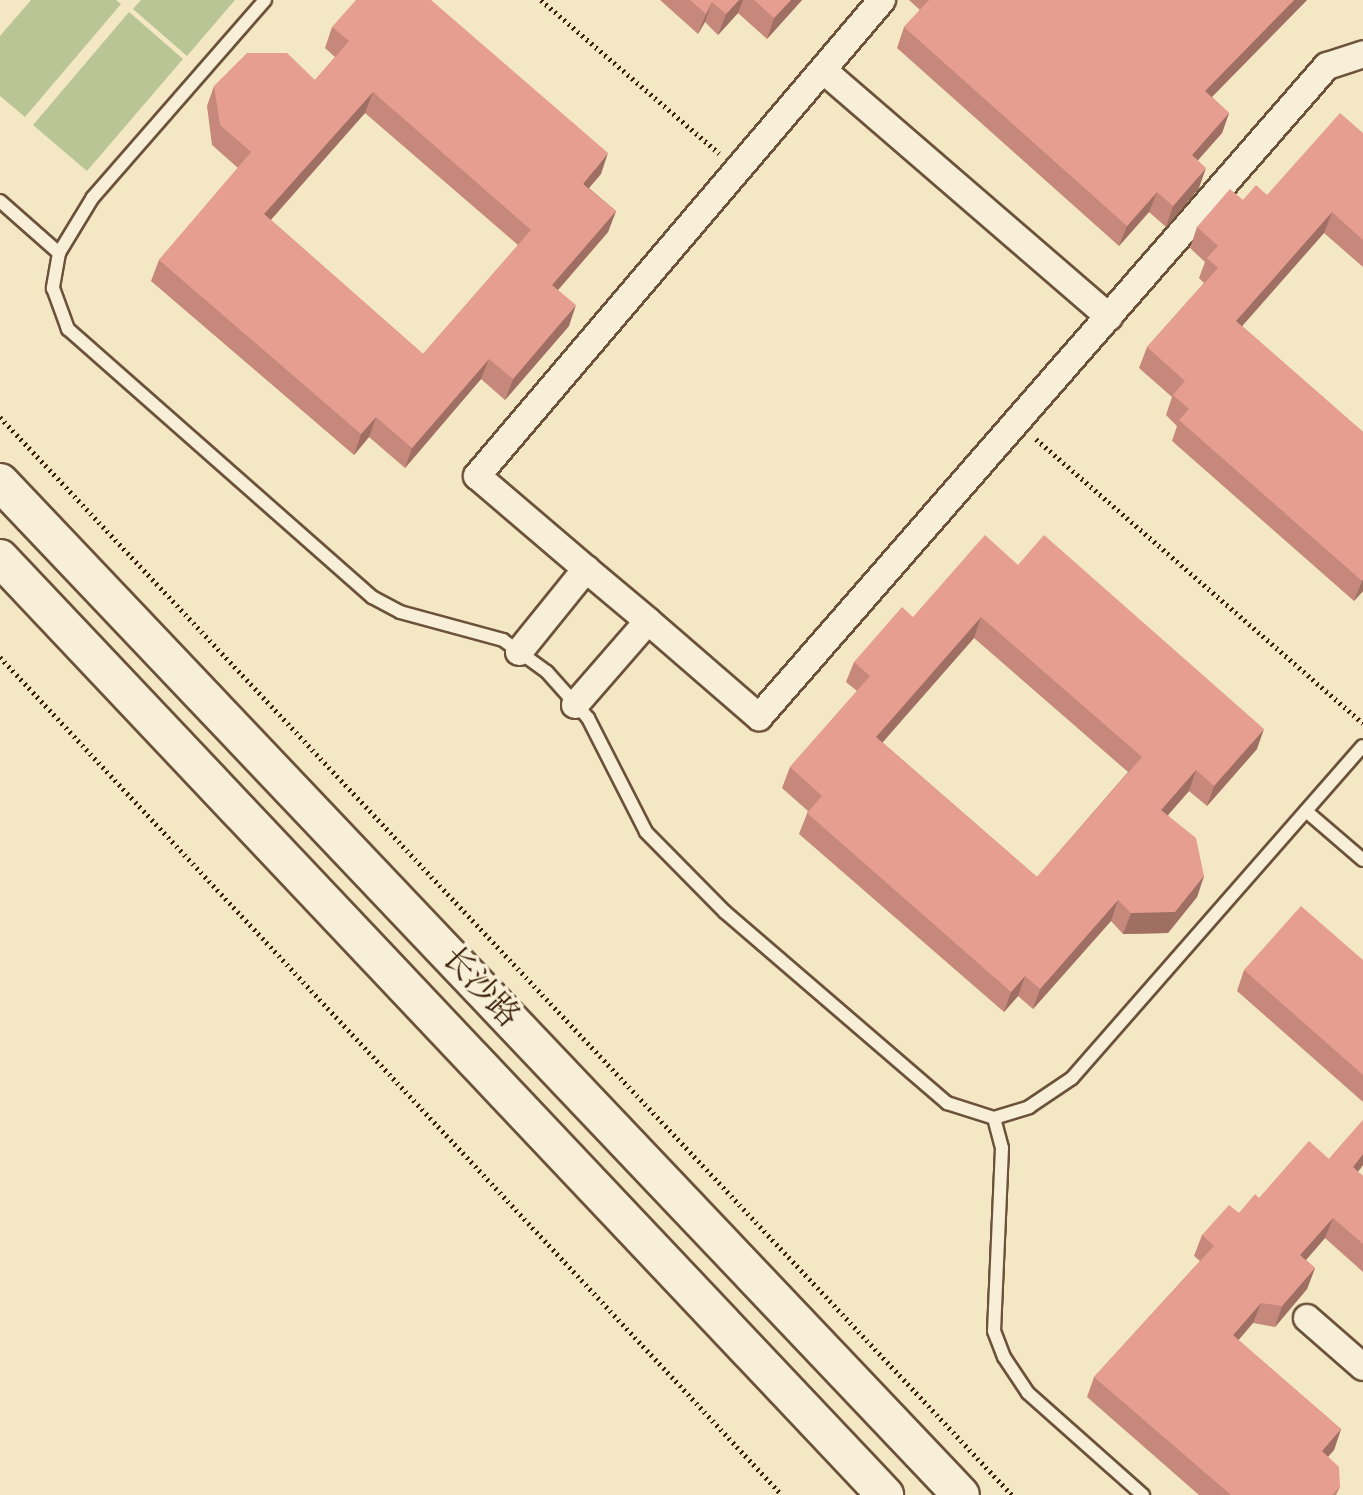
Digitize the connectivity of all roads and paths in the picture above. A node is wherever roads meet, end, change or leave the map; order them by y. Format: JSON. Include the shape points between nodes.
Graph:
{"nodes":[{"id":1,"x":265,"y":0,"type":"edge"},
{"id":2,"x":541,"y":0,"type":"edge"},
{"id":3,"x":882,"y":0,"type":"edge"},
{"id":4,"x":1363,"y":54,"type":"edge"},
{"id":5,"x":823,"y":70,"type":"junction"},
{"id":6,"x":738,"y":169,"type":"junction"},
{"id":7,"x":0,"y":201,"type":"edge"},
{"id":8,"x":59,"y":253,"type":"junction"},
{"id":9,"x":1109,"y":317,"type":"junction"},
{"id":10,"x":0,"y":417,"type":"edge"},
{"id":11,"x":1017,"y":422,"type":"junction"},
{"id":12,"x":0,"y":482,"type":"edge"},
{"id":13,"x":0,"y":558,"type":"edge"},
{"id":14,"x":586,"y":569,"type":"junction"},
{"id":15,"x":648,"y":621,"type":"junction"},
{"id":16,"x":519,"y":652,"type":"junction"},
{"id":17,"x":0,"y":657,"type":"edge"},
{"id":18,"x":575,"y":705,"type":"junction"},
{"id":19,"x":1363,"y":723,"type":"edge"},
{"id":20,"x":1363,"y":746,"type":"edge"},
{"id":21,"x":1306,"y":811,"type":"junction"},
{"id":22,"x":1363,"y":860,"type":"edge"},
{"id":23,"x":994,"y":1118,"type":"junction"},
{"id":24,"x":1307,"y":1318,"type":"dead end"},
{"id":25,"x":1363,"y":1367,"type":"edge"},
{"id":26,"x":782,"y":1495,"type":"edge"},
{"id":27,"x":885,"y":1495,"type":"edge"},
{"id":28,"x":961,"y":1495,"type":"edge"},
{"id":29,"x":1012,"y":1495,"type":"edge"},
{"id":30,"x":1143,"y":1495,"type":"edge"}],
"edges":[{"from":1,"to":8,"type":"lane","via":[[93,197]]},
{"from":2,"to":6,"type":"path"},
{"from":3,"to":5,"type":"street"},
{"from":4,"to":9,"type":"street","via":[[1327,66]]},
{"from":5,"to":6,"type":"street"},
{"from":5,"to":9,"type":"street"},
{"from":6,"to":14,"type":"street","via":[[477,476]]},
{"from":7,"to":8,"type":"lane"},
{"from":8,"to":16,"type":"lane","via":[[53,288],[68,329],[372,597],[400,612],[503,640]]},
{"from":9,"to":11,"type":"street"},
{"from":10,"to":29,"type":"path"},
{"from":11,"to":15,"type":"street","via":[[759,717]]},
{"from":11,"to":19,"type":"path"},
{"from":12,"to":28,"type":"main road","name":"长沙路"},
{"from":13,"to":27,"type":"main road","name":"长沙路"},
{"from":14,"to":15,"type":"street"},
{"from":14,"to":16,"type":"street"},
{"from":15,"to":18,"type":"street"},
{"from":16,"to":18,"type":"lane","via":[[547,672]]},
{"from":17,"to":26,"type":"path"},
{"from":18,"to":23,"type":"lane","via":[[646,832],[725,912],[947,1103]]},
{"from":20,"to":21,"type":"lane"},
{"from":21,"to":22,"type":"lane"},
{"from":21,"to":23,"type":"lane","via":[[1072,1078],[1029,1107]]},
{"from":23,"to":30,"type":"lane","via":[[1002,1148],[994,1331],[999,1344],[1028,1393]]},
{"from":24,"to":25,"type":"street"}]}
